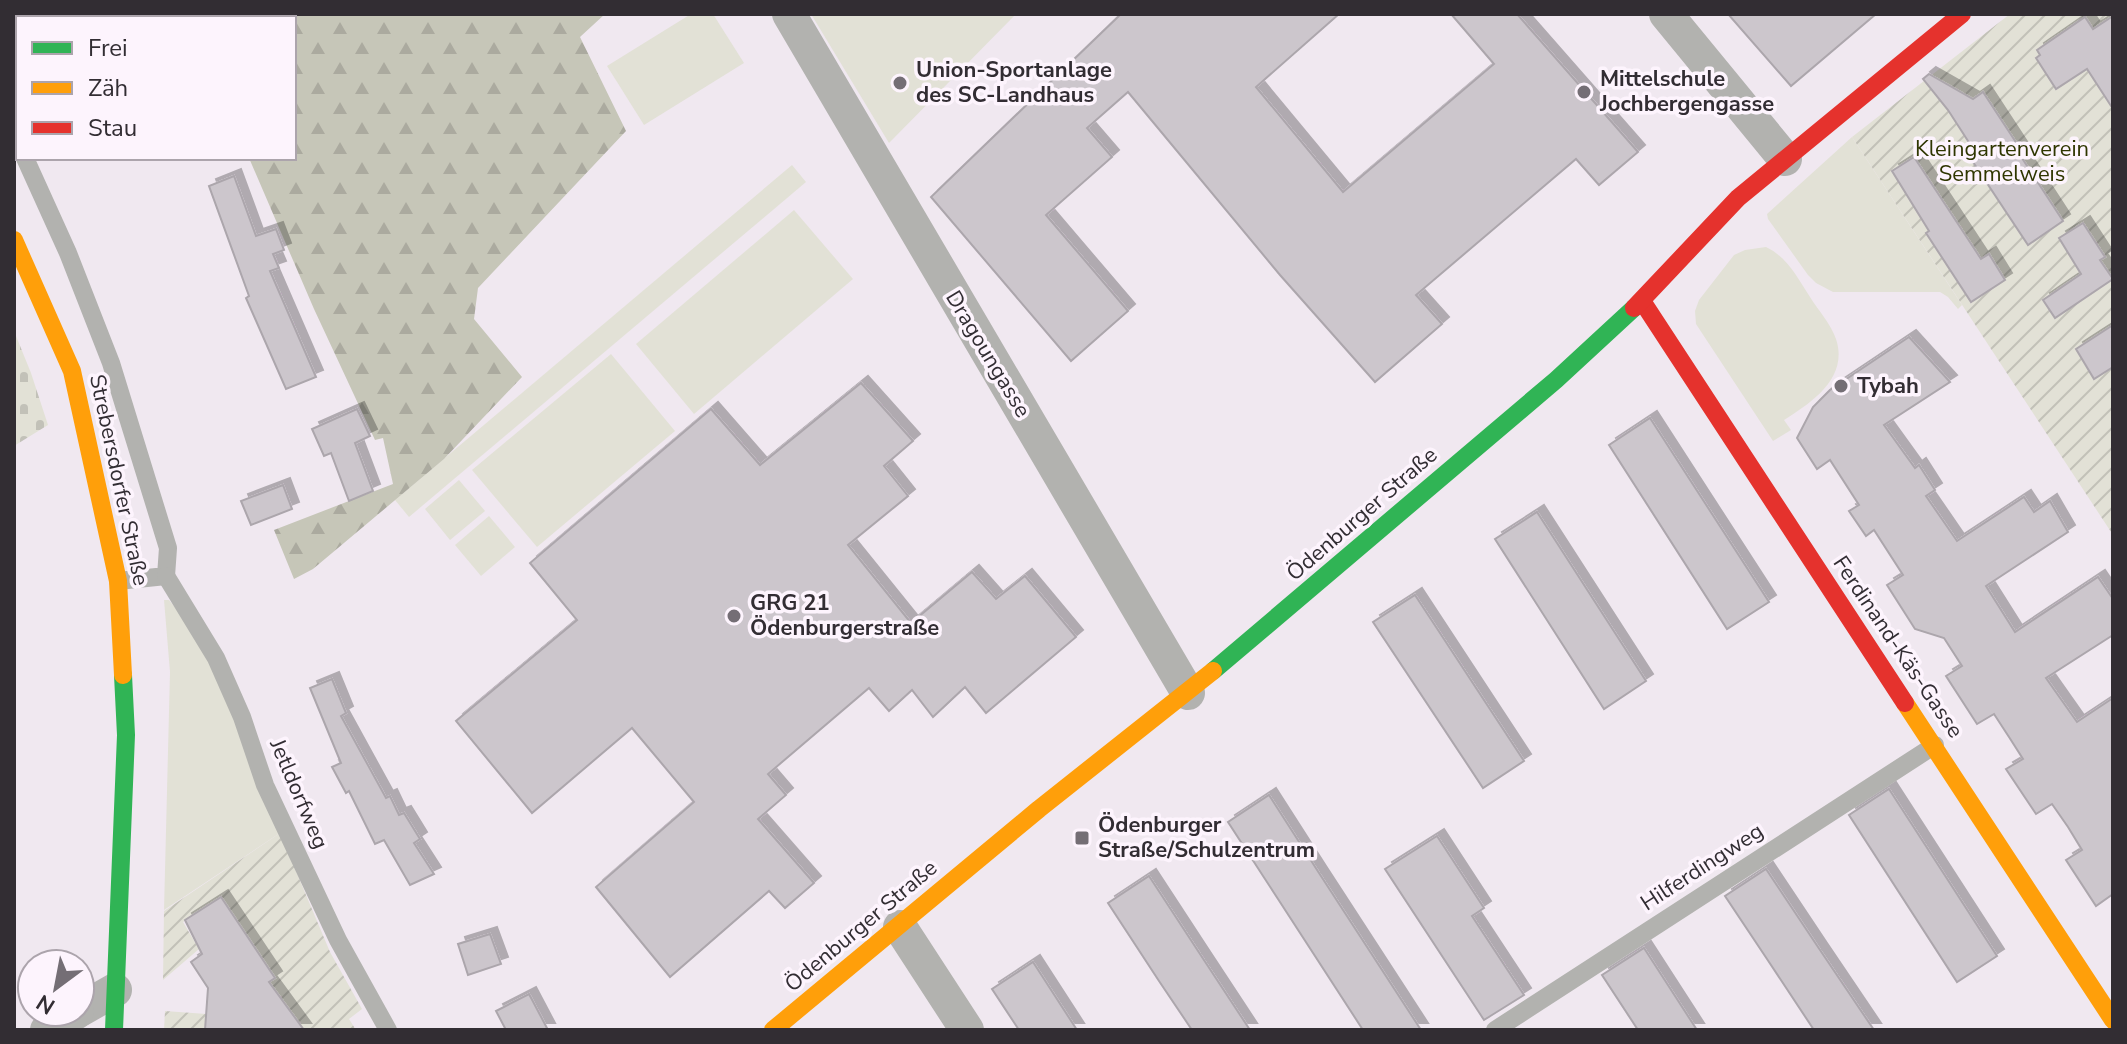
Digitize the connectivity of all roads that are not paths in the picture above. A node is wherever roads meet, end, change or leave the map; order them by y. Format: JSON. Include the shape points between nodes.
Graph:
{"nodes":[{"id":1,"x":789,"y":14,"type":"edge"},
{"id":2,"x":1666,"y":14,"type":"edge"},
{"id":3,"x":1962,"y":14,"type":"edge"},
{"id":4,"x":1785,"y":159,"type":"junction"},
{"id":5,"x":26,"y":160,"type":"edge"},
{"id":6,"x":14,"y":240,"type":"edge"},
{"id":7,"x":1642,"y":301,"type":"junction"},
{"id":8,"x":166,"y":576,"type":"junction"},
{"id":9,"x":118,"y":581,"type":"junction"},
{"id":10,"x":1188,"y":693,"type":"junction"},
{"id":11,"x":1935,"y":745,"type":"junction"},
{"id":12,"x":900,"y":927,"type":"junction"},
{"id":13,"x":115,"y":990,"type":"junction"},
{"id":14,"x":96,"y":1001,"type":"edge"},
{"id":15,"x":2113,"y":1020,"type":"edge"},
{"id":16,"x":114,"y":1030,"type":"edge"},
{"id":17,"x":388,"y":1030,"type":"edge"},
{"id":18,"x":773,"y":1030,"type":"edge"},
{"id":19,"x":967,"y":1030,"type":"edge"},
{"id":20,"x":1495,"y":1030,"type":"edge"}],
"edges":[{"from":1,"to":10,"type":"street","name":"Dragoungasse"},
{"from":2,"to":4,"type":"street"},
{"from":3,"to":4,"type":"street","name":"Ödenburger Straße"},
{"from":4,"to":7,"type":"street","name":"Ödenburger Straße","via":[[1738,198]]},
{"from":5,"to":8,"type":"lane","via":[[111,363],[168,548]]},
{"from":6,"to":9,"type":"street","name":"Strebersdorfer Straße","via":[[72,371]]},
{"from":7,"to":10,"type":"street","name":"Ödenburger Straße"},
{"from":7,"to":11,"type":"street","name":"Ferdinand-Käs-Gasse"},
{"from":8,"to":9,"type":"lane"},
{"from":8,"to":17,"type":"lane","name":"Jetldorfweg","via":[[216,658],[265,785],[338,940]]},
{"from":9,"to":13,"type":"street","name":"Strebersdorfer Straße","via":[[126,735]]},
{"from":10,"to":12,"type":"street","name":"Ödenburger Straße"},
{"from":11,"to":15,"type":"street","name":"Ferdinand-Käs-Gasse"},
{"from":11,"to":20,"type":"lane","name":"Hilferdingweg"},
{"from":12,"to":18,"type":"street","name":"Ödenburger Straße"},
{"from":12,"to":19,"type":"street"},
{"from":13,"to":14,"type":"street"},
{"from":13,"to":16,"type":"street","name":"Strebersdorfer Straße"}]}
